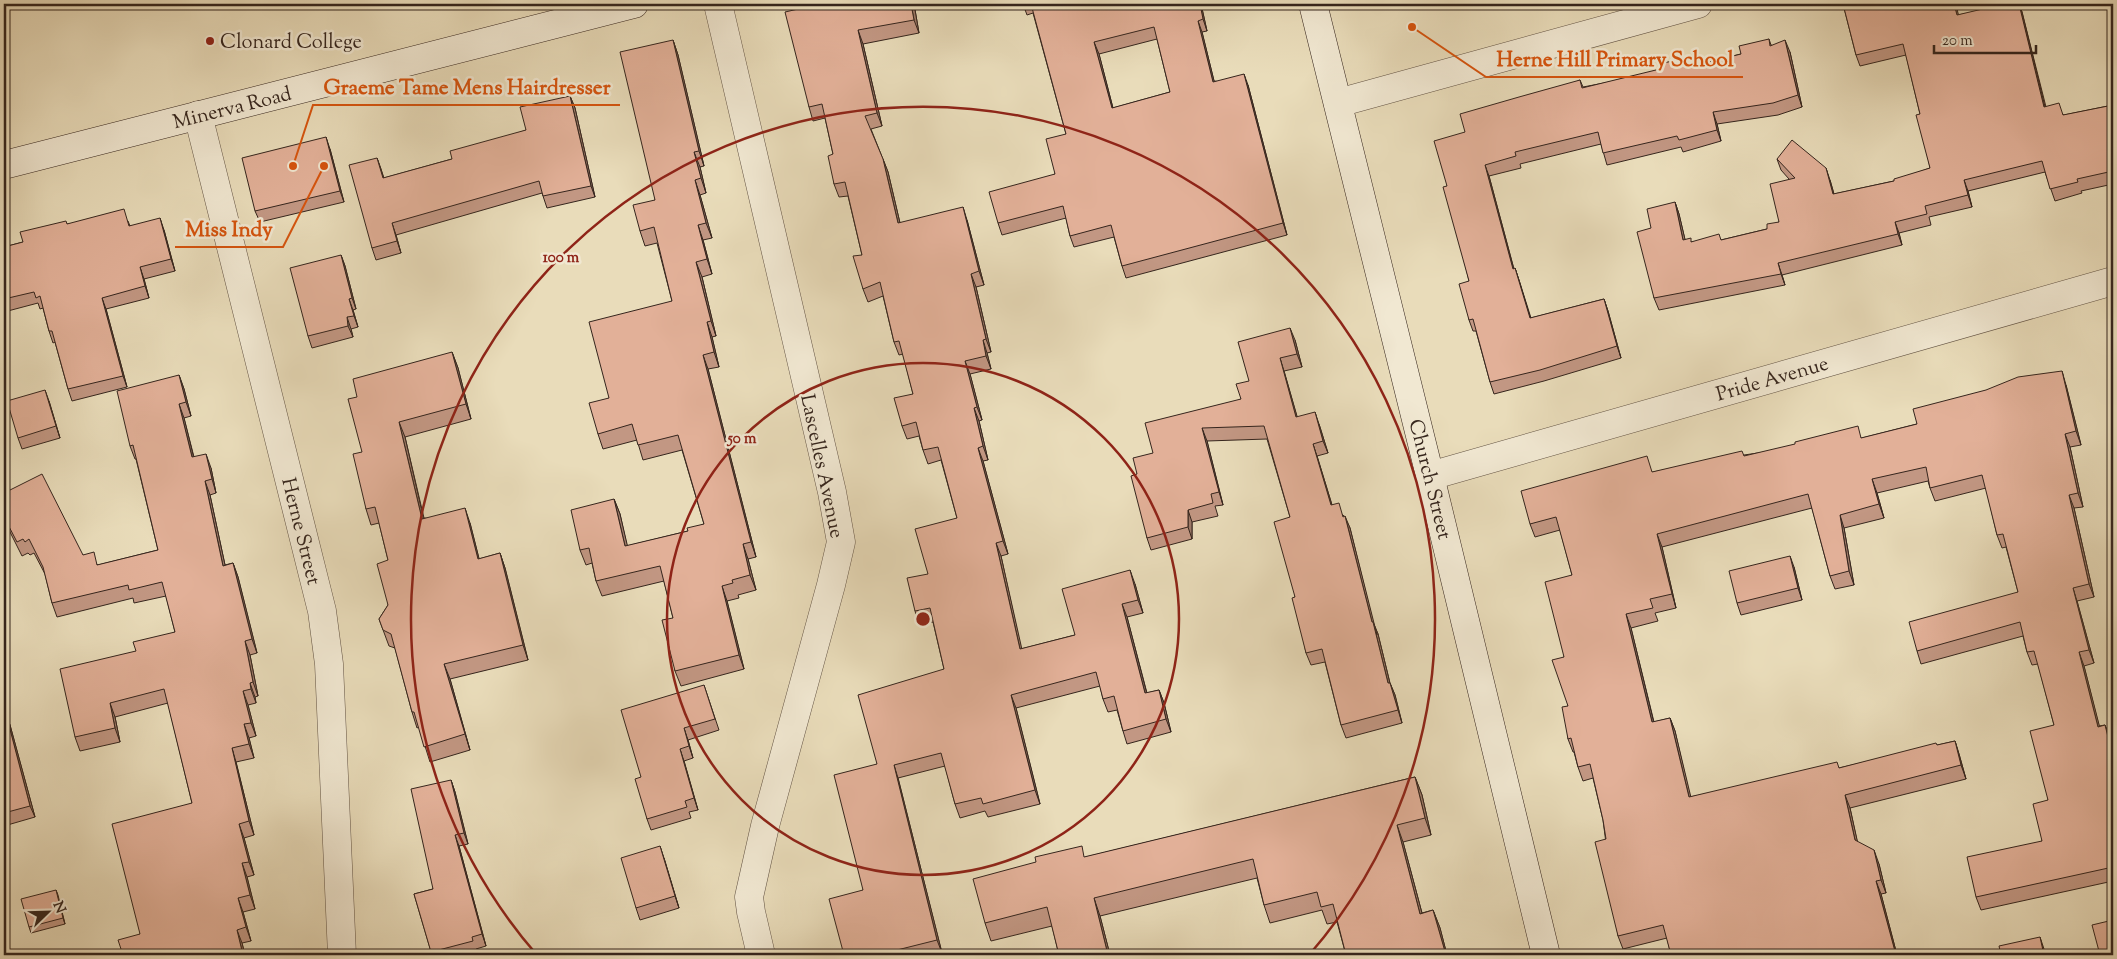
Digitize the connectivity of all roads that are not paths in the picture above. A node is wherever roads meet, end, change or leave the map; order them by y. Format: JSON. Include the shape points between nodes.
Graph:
{"nodes":[{"id":1,"x":634,"y":4,"type":"edge"},
{"id":2,"x":718,"y":4,"type":"edge"},
{"id":3,"x":1313,"y":4,"type":"edge"},
{"id":4,"x":1698,"y":4,"type":"edge"},
{"id":5,"x":1338,"y":103,"type":"junction"},
{"id":6,"x":198,"y":115,"type":"junction"},
{"id":7,"x":4,"y":165,"type":"edge"},
{"id":8,"x":2113,"y":281,"type":"edge"},
{"id":9,"x":1430,"y":476,"type":"junction"},
{"id":10,"x":342,"y":955,"type":"edge"},
{"id":11,"x":762,"y":955,"type":"edge"},
{"id":12,"x":1546,"y":955,"type":"edge"}],
"edges":[{"from":1,"to":6,"type":"street","name":"Minerva Road"},
{"from":2,"to":11,"type":"street","name":"Lascelles Avenue","via":[[841,542],[749,897]]},
{"from":3,"to":5,"type":"street","name":"Church Street"},
{"from":4,"to":5,"type":"street"},
{"from":5,"to":9,"type":"street","name":"Church Street"},
{"from":6,"to":7,"type":"street","name":"Minerva Road"},
{"from":6,"to":10,"type":"street","name":"Herne Street","via":[[322,611],[329,664]]},
{"from":8,"to":9,"type":"street","name":"Pride Avenue"},
{"from":9,"to":12,"type":"street","name":"Church Street"}]}
